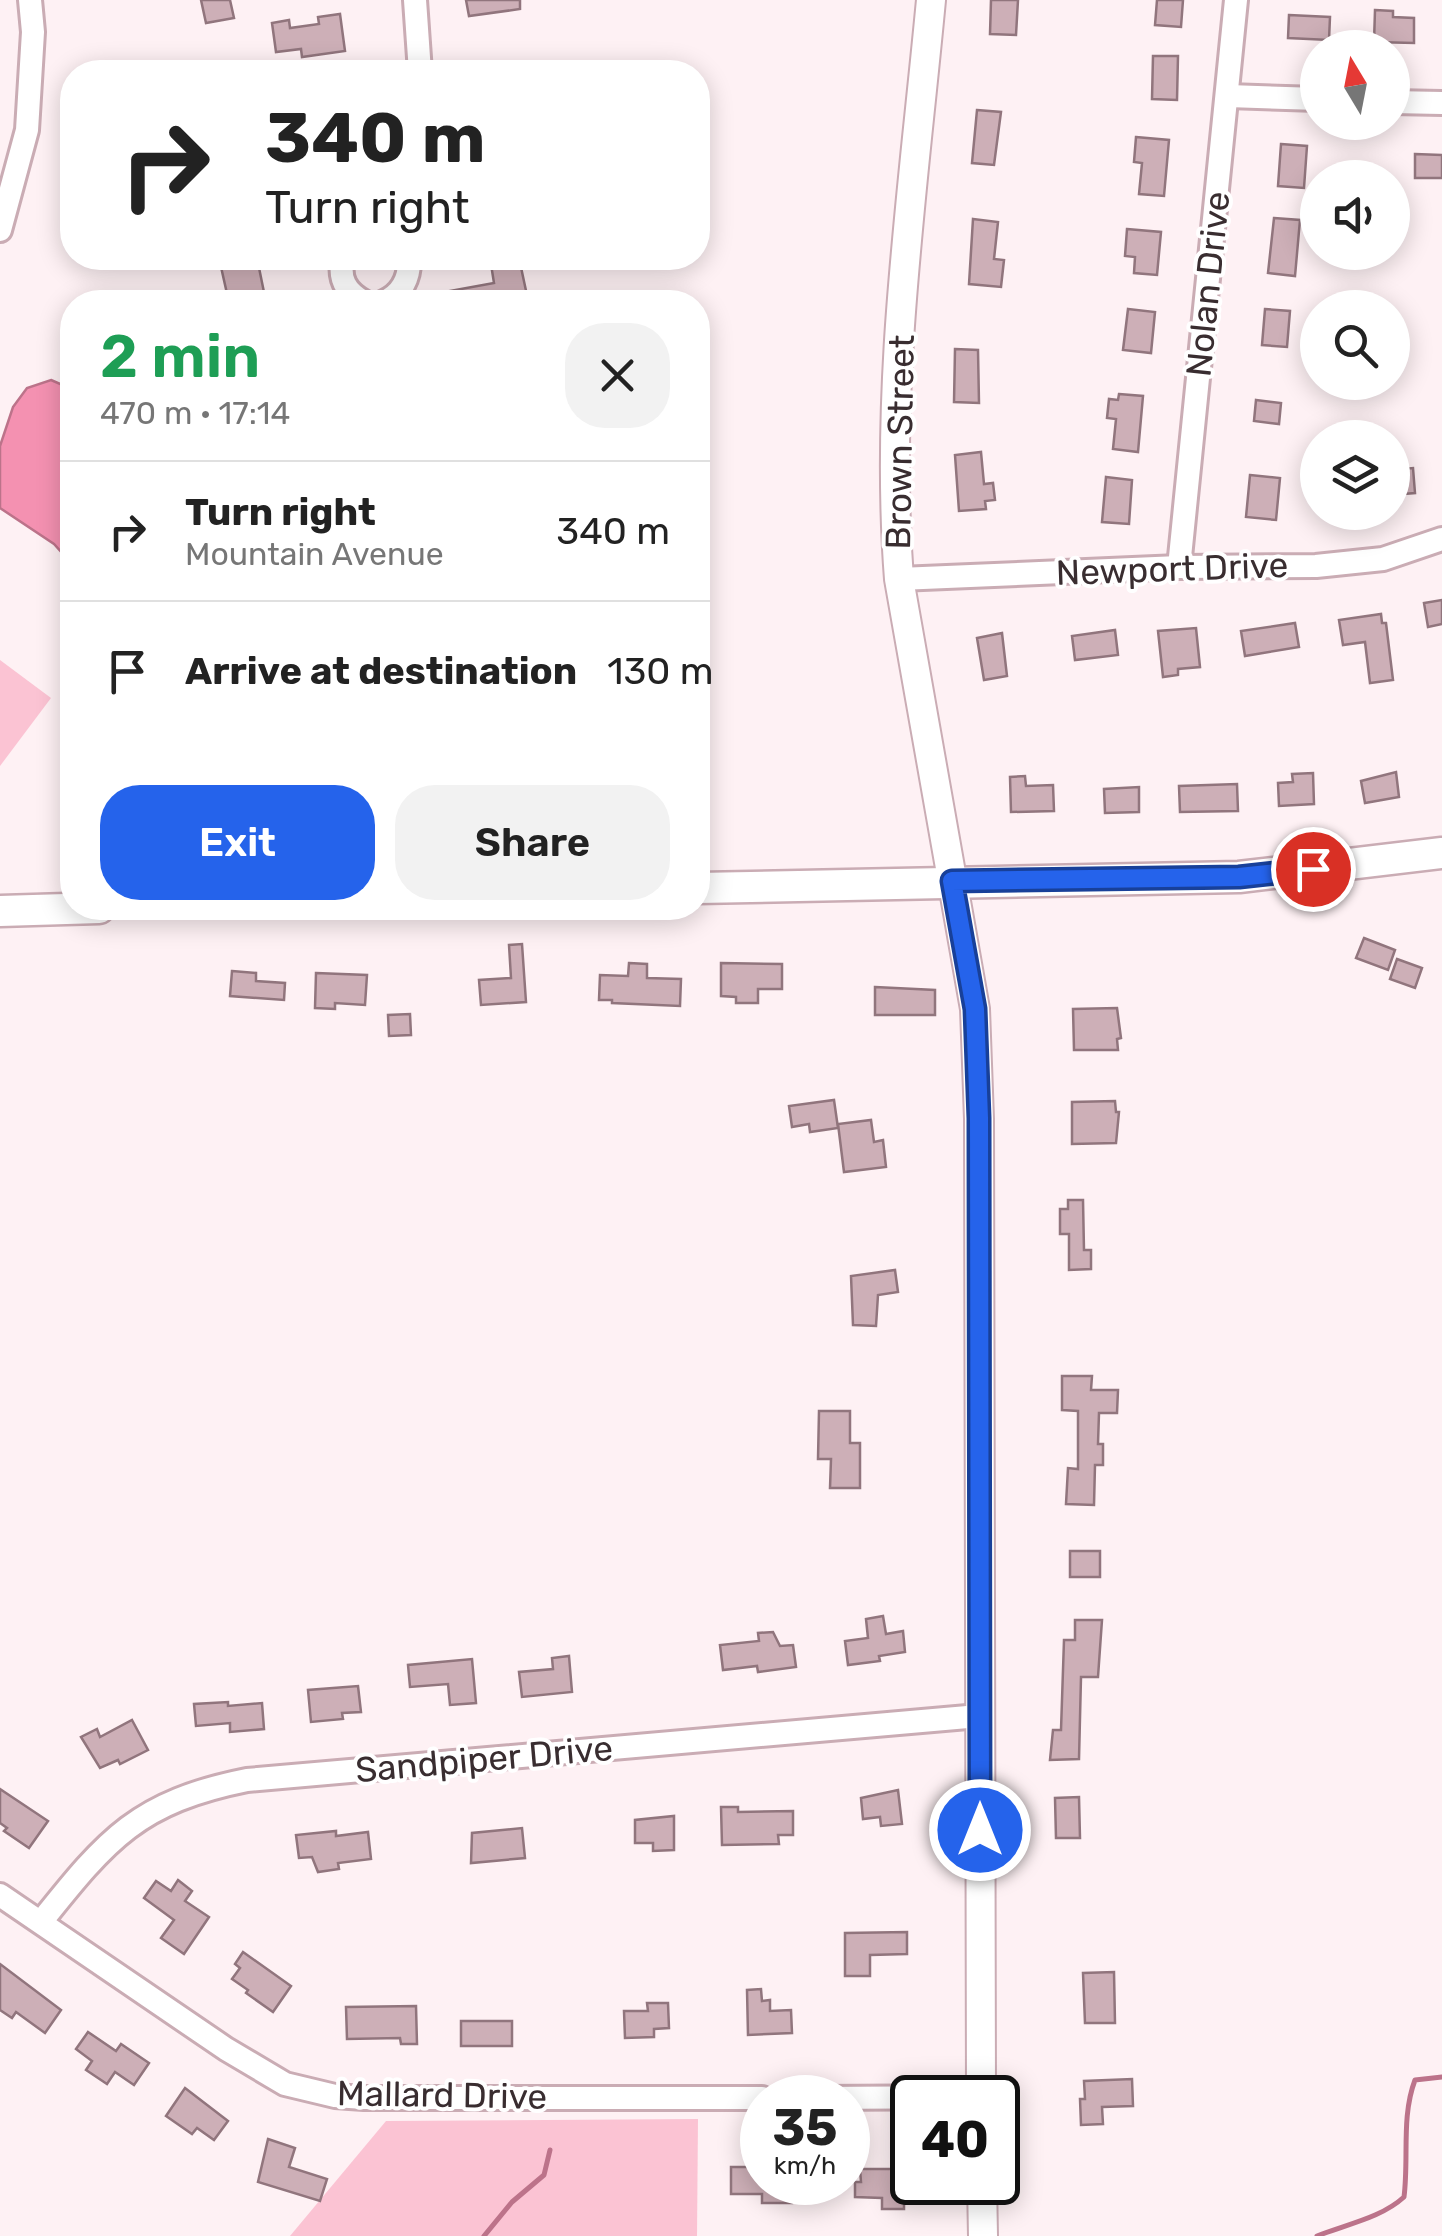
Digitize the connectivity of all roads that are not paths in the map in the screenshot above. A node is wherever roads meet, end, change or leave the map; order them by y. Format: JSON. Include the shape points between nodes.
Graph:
{"nodes":[{"id":1,"x":30,"y":0,"type":"edge"},
{"id":2,"x":415,"y":0,"type":"edge"},
{"id":3,"x":932,"y":0,"type":"edge"},
{"id":4,"x":1236,"y":0,"type":"edge"},
{"id":5,"x":419,"y":60,"type":"edge"},
{"id":6,"x":1228,"y":96,"type":"junction"},
{"id":7,"x":1300,"y":98,"type":"edge"},
{"id":8,"x":1410,"y":102,"type":"edge"},
{"id":9,"x":1442,"y":103,"type":"edge"},
{"id":10,"x":0,"y":230,"type":"edge"},
{"id":11,"x":1442,"y":539,"type":"edge"},
{"id":12,"x":1179,"y":567,"type":"junction"},
{"id":13,"x":899,"y":579,"type":"junction"},
{"id":14,"x":1436,"y":860,"type":"edge"},
{"id":15,"x":952,"y":881,"type":"junction"},
{"id":16,"x":710,"y":888,"type":"edge"},
{"id":17,"x":60,"y":909,"type":"edge"},
{"id":18,"x":0,"y":911,"type":"edge"},
{"id":19,"x":980,"y":1716,"type":"junction"},
{"id":20,"x":0,"y":1895,"type":"edge"},
{"id":21,"x":41,"y":1922,"type":"junction"},
{"id":22,"x":981,"y":2075,"type":"edge"},
{"id":23,"x":740,"y":2098,"type":"edge"},
{"id":24,"x":982,"y":2205,"type":"edge"},
{"id":25,"x":983,"y":2236,"type":"edge"}],
"edges":[{"from":1,"to":10,"type":"street","via":[[27,130]]},
{"from":2,"to":5,"type":"street"},
{"from":3,"to":13,"type":"street","name":"Brown Street","via":[[894,430]]},
{"from":4,"to":6,"type":"street","name":"Nolan Drive"},
{"from":6,"to":7,"type":"street"},
{"from":6,"to":12,"type":"street","name":"Nolan Drive"},
{"from":8,"to":9,"type":"street"},
{"from":11,"to":12,"type":"street","name":"Newport Drive","via":[[1383,558],[1333,564]]},
{"from":12,"to":13,"type":"street","name":"Newport Drive"},
{"from":13,"to":15,"type":"street","name":"Brown Street"},
{"from":14,"to":15,"type":"main road","via":[[1239,877]]},
{"from":15,"to":16,"type":"main road"},
{"from":15,"to":19,"type":"street","name":"Brown Street","via":[[975,1009]]},
{"from":17,"to":18,"type":"main road"},
{"from":19,"to":21,"type":"street","name":"Sandpiper Drive","via":[[216,1786],[164,1804],[128,1826],[93,1857]]},
{"from":19,"to":22,"type":"street","name":"Brown Street"},
{"from":20,"to":21,"type":"street","name":"Mallard Drive"},
{"from":21,"to":23,"type":"street","name":"Mallard Drive","via":[[284,2084],[335,2096]]},
{"from":24,"to":25,"type":"street"}]}
